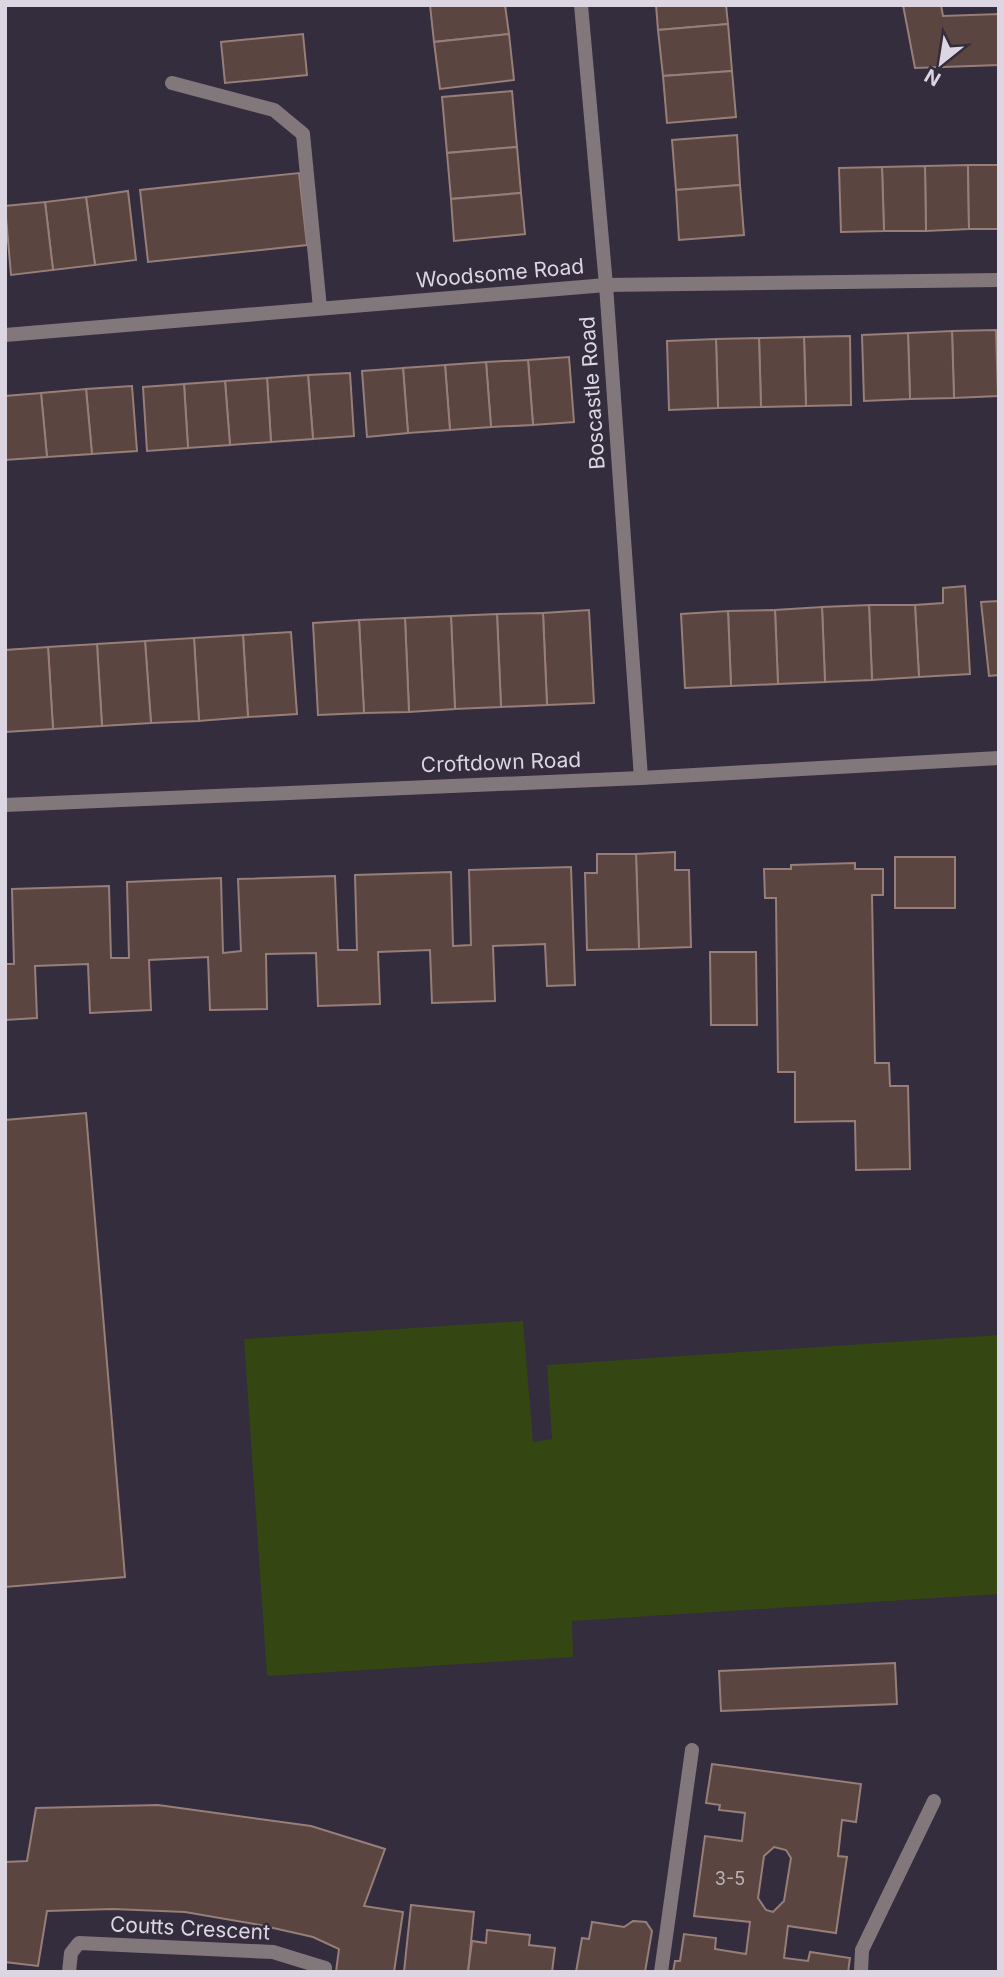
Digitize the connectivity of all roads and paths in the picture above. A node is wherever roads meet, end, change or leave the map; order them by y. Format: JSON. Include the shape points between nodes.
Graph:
{"nodes":[{"id":1,"x":581,"y":5,"type":"edge"},
{"id":2,"x":172,"y":83,"type":"dead end"},
{"id":3,"x":999,"y":279,"type":"edge"},
{"id":4,"x":606,"y":285,"type":"junction"},
{"id":5,"x":320,"y":309,"type":"junction"},
{"id":6,"x":5,"y":335,"type":"edge"},
{"id":7,"x":999,"y":758,"type":"edge"},
{"id":8,"x":641,"y":778,"type":"junction"},
{"id":9,"x":5,"y":805,"type":"edge"},
{"id":10,"x":692,"y":1750,"type":"dead end"},
{"id":11,"x":934,"y":1801,"type":"dead end"},
{"id":12,"x":69,"y":1972,"type":"edge"},
{"id":13,"x":325,"y":1972,"type":"edge"},
{"id":14,"x":661,"y":1972,"type":"edge"},
{"id":15,"x":861,"y":1972,"type":"edge"}],
"edges":[{"from":1,"to":4,"type":"street","name":"Boscastle Road"},
{"from":2,"to":5,"type":"street","via":[[274,110],[303,134]]},
{"from":3,"to":4,"type":"street","name":"Woodsome Road"},
{"from":4,"to":5,"type":"street","name":"Woodsome Road"},
{"from":4,"to":8,"type":"street","name":"Boscastle Road"},
{"from":5,"to":6,"type":"street","name":"Woodsome Road"},
{"from":7,"to":8,"type":"street","name":"Croftdown Road"},
{"from":8,"to":9,"type":"street","name":"Croftdown Road"},
{"from":10,"to":14,"type":"street"},
{"from":11,"to":15,"type":"street","via":[[862,1950]]},
{"from":12,"to":13,"type":"street","name":"Coutts Crescent","via":[[71,1953],[79,1942],[273,1952],[326,1968]]}]}
